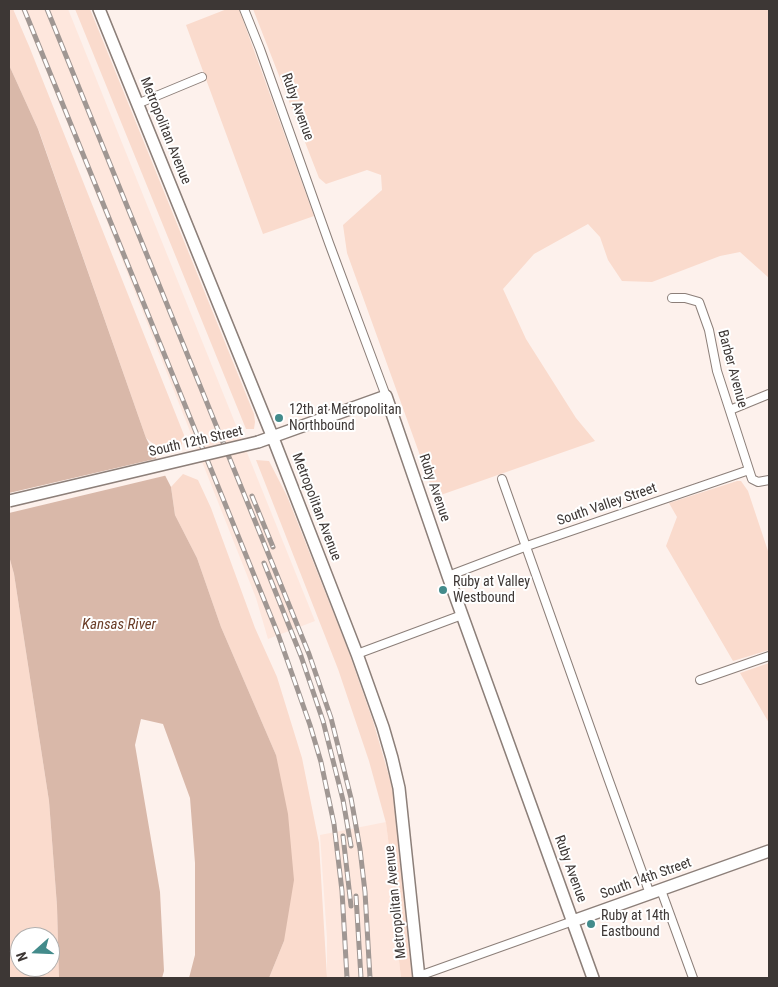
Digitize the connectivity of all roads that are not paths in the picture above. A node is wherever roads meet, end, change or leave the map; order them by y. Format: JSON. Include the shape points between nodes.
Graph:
{"nodes":[{"id":1,"x":99,"y":9,"type":"edge"},
{"id":2,"x":244,"y":9,"type":"edge"},
{"id":3,"x":202,"y":78,"type":"dead end"},
{"id":4,"x":138,"y":104,"type":"junction"},
{"id":5,"x":672,"y":298,"type":"dead end"},
{"id":6,"x":769,"y":394,"type":"edge"},
{"id":7,"x":386,"y":396,"type":"junction"},
{"id":8,"x":730,"y":410,"type":"junction"},
{"id":9,"x":273,"y":438,"type":"junction"},
{"id":10,"x":749,"y":470,"type":"junction"},
{"id":11,"x":502,"y":479,"type":"dead end"},
{"id":12,"x":769,"y":480,"type":"edge"},
{"id":13,"x":9,"y":501,"type":"edge"},
{"id":14,"x":527,"y":546,"type":"junction"},
{"id":15,"x":448,"y":576,"type":"junction"},
{"id":16,"x":462,"y":616,"type":"junction"},
{"id":17,"x":357,"y":654,"type":"junction"},
{"id":18,"x":769,"y":656,"type":"edge"},
{"id":19,"x":700,"y":680,"type":"dead end"},
{"id":20,"x":769,"y":851,"type":"edge"},
{"id":21,"x":655,"y":892,"type":"junction"},
{"id":22,"x":573,"y":921,"type":"junction"},
{"id":23,"x":419,"y":977,"type":"edge"},
{"id":24,"x":593,"y":978,"type":"edge"},
{"id":25,"x":693,"y":978,"type":"edge"}],
"edges":[{"from":1,"to":4,"type":"street","name":"Metropolitan Avenue"},
{"from":2,"to":7,"type":"street","name":"Ruby Avenue"},
{"from":3,"to":4,"type":"street"},
{"from":4,"to":9,"type":"street","name":"Metropolitan Avenue"},
{"from":5,"to":8,"type":"street","name":"Barber Avenue","via":[[699,302]]},
{"from":6,"to":8,"type":"street"},
{"from":7,"to":9,"type":"street","name":"South 12th Street"},
{"from":7,"to":15,"type":"street","name":"Ruby Avenue"},
{"from":8,"to":10,"type":"street","name":"Barber Avenue"},
{"from":9,"to":13,"type":"street","name":"South 12th Street","bridge":true},
{"from":9,"to":17,"type":"street","name":"Metropolitan Avenue"},
{"from":10,"to":12,"type":"street","via":[[754,481]]},
{"from":10,"to":14,"type":"street","name":"South Valley Street"},
{"from":11,"to":14,"type":"street"},
{"from":14,"to":15,"type":"street","name":"South Valley Street"},
{"from":14,"to":21,"type":"street","via":[[608,778]]},
{"from":15,"to":16,"type":"street","name":"Ruby Avenue"},
{"from":16,"to":17,"type":"street"},
{"from":16,"to":22,"type":"street","name":"Ruby Avenue"},
{"from":17,"to":23,"type":"street","name":"Metropolitan Avenue","via":[[383,727],[398,788]]},
{"from":18,"to":19,"type":"street"},
{"from":20,"to":21,"type":"street","name":"South 14th Street"},
{"from":21,"to":22,"type":"street","name":"South 14th Street"},
{"from":21,"to":25,"type":"street"},
{"from":22,"to":23,"type":"street","name":"South 14th Street"},
{"from":22,"to":24,"type":"street","name":"Ruby Avenue"}]}
